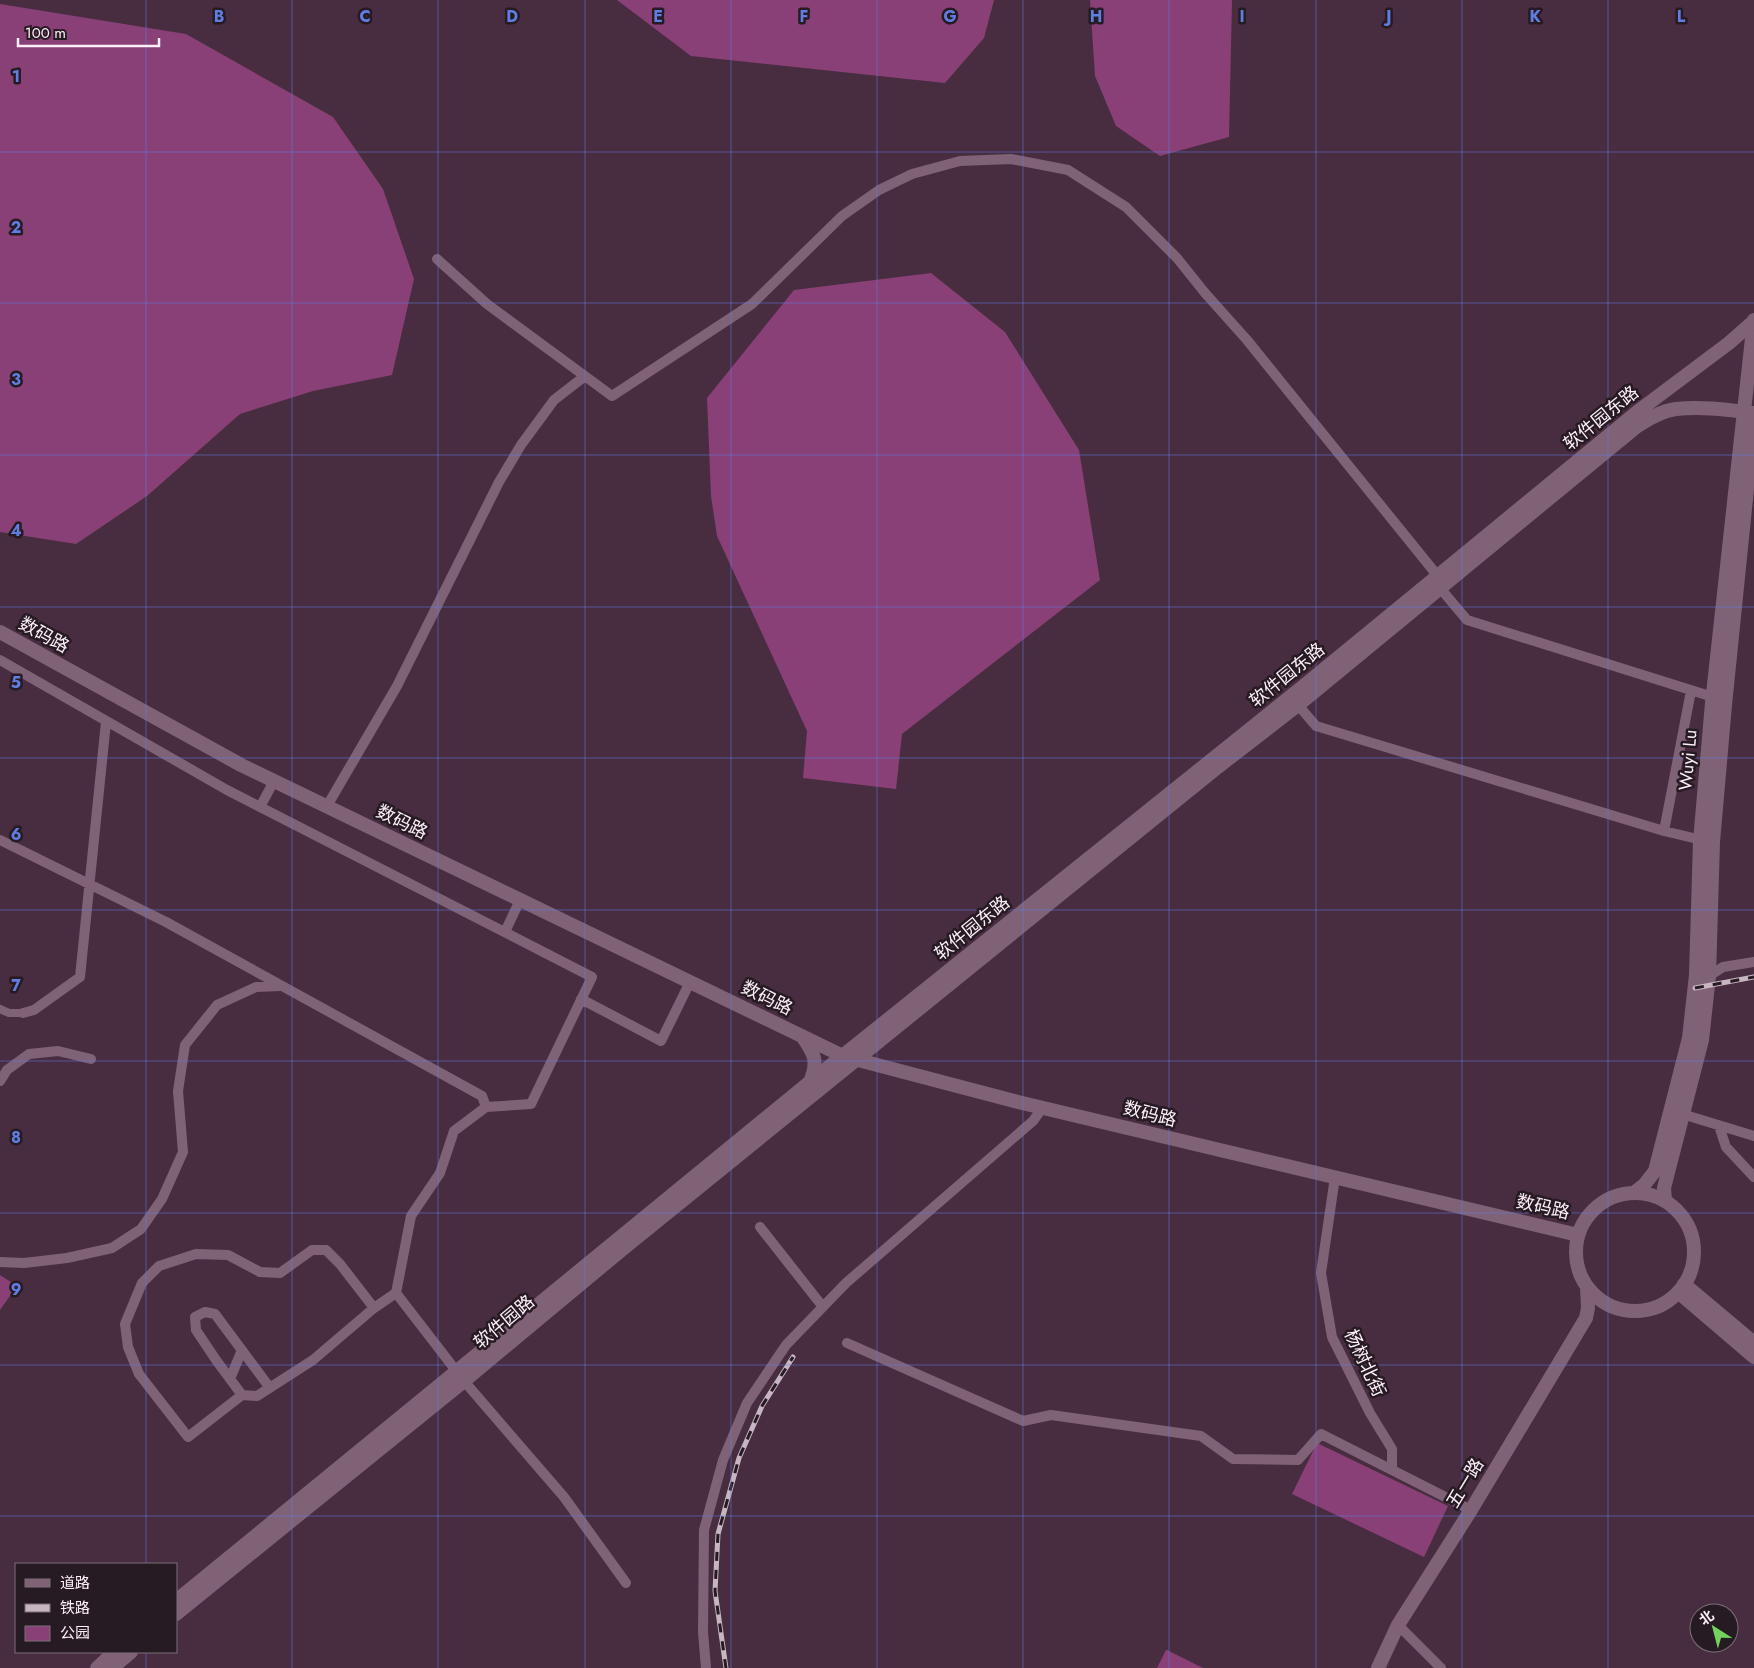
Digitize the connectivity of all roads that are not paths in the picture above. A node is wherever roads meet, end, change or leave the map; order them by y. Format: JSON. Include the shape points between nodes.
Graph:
{"nodes":[{"id":1,"x":437,"y":259,"type":"dead end"},
{"id":2,"x":1754,"y":321,"type":"edge"},
{"id":3,"x":585,"y":376,"type":"junction"},
{"id":4,"x":1750,"y":415,"type":"edge"},
{"id":5,"x":1441,"y":583,"type":"junction"},
{"id":6,"x":0,"y":632,"type":"edge"},
{"id":7,"x":0,"y":660,"type":"edge"},
{"id":8,"x":1691,"y":691,"type":"junction"},
{"id":9,"x":1719,"y":701,"type":"junction"},
{"id":10,"x":1298,"y":706,"type":"junction"},
{"id":11,"x":106,"y":722,"type":"junction"},
{"id":12,"x":274,"y":781,"type":"junction"},
{"id":13,"x":327,"y":806,"type":"junction"},
{"id":14,"x":260,"y":807,"type":"junction"},
{"id":15,"x":1664,"y":831,"type":"junction"},
{"id":16,"x":0,"y":840,"type":"edge"},
{"id":17,"x":1706,"y":841,"type":"junction"},
{"id":18,"x":90,"y":884,"type":"junction"},
{"id":19,"x":520,"y":900,"type":"junction"},
{"id":20,"x":505,"y":932,"type":"junction"},
{"id":21,"x":1754,"y":962,"type":"edge"},
{"id":22,"x":1709,"y":976,"type":"junction"},
{"id":23,"x":690,"y":982,"type":"junction"},
{"id":24,"x":281,"y":986,"type":"junction"},
{"id":25,"x":581,"y":999,"type":"junction"},
{"id":26,"x":0,"y":1009,"type":"edge"},
{"id":27,"x":23,"y":1013,"type":"joint"},
{"id":28,"x":801,"y":1036,"type":"junction"},
{"id":29,"x":882,"y":1040,"type":"junction"},
{"id":30,"x":843,"y":1056,"type":"junction"},
{"id":31,"x":91,"y":1059,"type":"dead end"},
{"id":32,"x":857,"y":1060,"type":"junction"},
{"id":33,"x":893,"y":1070,"type":"junction"},
{"id":34,"x":0,"y":1081,"type":"edge"},
{"id":35,"x":810,"y":1082,"type":"junction"},
{"id":36,"x":486,"y":1107,"type":"junction"},
{"id":37,"x":1043,"y":1107,"type":"junction"},
{"id":38,"x":1682,"y":1114,"type":"junction"},
{"id":39,"x":1719,"y":1126,"type":"junction"},
{"id":40,"x":1754,"y":1136,"type":"edge"},
{"id":41,"x":1335,"y":1177,"type":"junction"},
{"id":42,"x":1754,"y":1177,"type":"edge"},
{"id":43,"x":1634,"y":1193,"type":"junction"},
{"id":44,"x":1665,"y":1201,"type":"junction"},
{"id":45,"x":760,"y":1227,"type":"dead end"},
{"id":46,"x":1578,"y":1235,"type":"junction"},
{"id":47,"x":0,"y":1262,"type":"edge"},
{"id":48,"x":1587,"y":1287,"type":"junction"},
{"id":49,"x":1681,"y":1288,"type":"junction"},
{"id":50,"x":396,"y":1293,"type":"junction"},
{"id":51,"x":823,"y":1307,"type":"junction"},
{"id":52,"x":1613,"y":1307,"type":"junction"},
{"id":53,"x":374,"y":1308,"type":"junction"},
{"id":54,"x":1586,"y":1318,"type":"junction"},
{"id":55,"x":847,"y":1342,"type":"dead end"},
{"id":56,"x":1754,"y":1344,"type":"edge"},
{"id":57,"x":242,"y":1350,"type":"junction"},
{"id":58,"x":1754,"y":1357,"type":"edge"},
{"id":59,"x":460,"y":1376,"type":"junction"},
{"id":60,"x":230,"y":1379,"type":"junction"},
{"id":61,"x":270,"y":1388,"type":"junction"},
{"id":62,"x":242,"y":1395,"type":"junction"},
{"id":63,"x":1392,"y":1470,"type":"junction"},
{"id":64,"x":1471,"y":1510,"type":"junction"},
{"id":65,"x":626,"y":1583,"type":"dead end"},
{"id":66,"x":178,"y":1599,"type":"edge"},
{"id":67,"x":178,"y":1612,"type":"edge"},
{"id":68,"x":1398,"y":1625,"type":"junction"},
{"id":69,"x":113,"y":1653,"type":"edge"},
{"id":70,"x":131,"y":1653,"type":"edge"},
{"id":71,"x":97,"y":1668,"type":"edge"},
{"id":72,"x":112,"y":1668,"type":"edge"},
{"id":73,"x":706,"y":1668,"type":"edge"},
{"id":74,"x":1378,"y":1668,"type":"edge"},
{"id":75,"x":1440,"y":1668,"type":"edge"}],
"edges":[{"from":1,"to":3,"type":"street","via":[[487,304]]},
{"from":2,"to":4,"type":"main road","name":"Wuyi Lu"},
{"from":2,"to":5,"type":"main road","name":"软件园东路","via":[[1641,409]]},
{"from":3,"to":5,"type":"street","via":[[612,396],[752,304],[842,216],[878,190],[912,174],[960,161],[1011,159],[1068,170],[1126,207],[1177,258],[1247,340]]},
{"from":3,"to":13,"type":"street","via":[[554,400],[521,445],[499,482],[397,686]]},
{"from":4,"to":5,"type":"main road","name":"软件园东路","via":[[1707,409],[1674,410],[1648,420]]},
{"from":4,"to":9,"type":"main road","name":"Wuyi Lu"},
{"from":5,"to":8,"type":"street","via":[[1467,620]]},
{"from":5,"to":10,"type":"main road","name":"软件园东路"},
{"from":5,"to":30,"type":"main road","name":"软件园东路","via":[[1200,769]]},
{"from":6,"to":12,"type":"main road","name":"数码路"},
{"from":7,"to":11,"type":"street"},
{"from":8,"to":9,"type":"street"},
{"from":8,"to":15,"type":"street"},
{"from":9,"to":17,"type":"main road","name":"Wuyi Lu"},
{"from":10,"to":15,"type":"street","via":[[1316,726]]},
{"from":10,"to":29,"type":"main road","name":"软件园东路","via":[[1214,770]]},
{"from":11,"to":14,"type":"street"},
{"from":11,"to":18,"type":"street"},
{"from":12,"to":13,"type":"main road","name":"数码路"},
{"from":12,"to":14,"type":"street"},
{"from":13,"to":19,"type":"main road","name":"数码路"},
{"from":14,"to":20,"type":"street"},
{"from":15,"to":17,"type":"street"},
{"from":16,"to":18,"type":"street"},
{"from":17,"to":22,"type":"main road","name":"Wuyi Lu"},
{"from":17,"to":43,"type":"main road","name":"Wuyi Lu","via":[[1689,1038],[1655,1171]]},
{"from":18,"to":24,"type":"street"},
{"from":18,"to":27,"type":"street","via":[[80,977],[34,1010]]},
{"from":19,"to":20,"type":"street"},
{"from":19,"to":23,"type":"main road","name":"数码路"},
{"from":20,"to":25,"type":"street","via":[[592,977]]},
{"from":21,"to":22,"type":"street","via":[[1723,967]]},
{"from":22,"to":38,"type":"main road","name":"Wuyi Lu","via":[[1702,1040]]},
{"from":23,"to":25,"type":"street","via":[[661,1041]]},
{"from":23,"to":28,"type":"main road","name":"数码路"},
{"from":24,"to":36,"type":"street","via":[[482,1096]]},
{"from":24,"to":47,"type":"street","via":[[256,987],[217,1005],[185,1045],[178,1091],[183,1152],[162,1199],[141,1229],[112,1248],[67,1258]]},
{"from":25,"to":36,"type":"street","via":[[531,1104]]},
{"from":26,"to":27,"type":"street"},
{"from":28,"to":30,"type":"main road","name":"数码路"},
{"from":28,"to":35,"type":"main road","via":[[815,1059],[816,1069]]},
{"from":29,"to":32,"type":"main road","name":"软件园东路"},
{"from":29,"to":33,"type":"main road","via":[[882,1053]]},
{"from":30,"to":32,"type":"main road","name":"数码路"},
{"from":30,"to":35,"type":"main road","name":"软件园路"},
{"from":31,"to":34,"type":"street","via":[[58,1051],[29,1054],[7,1070]]},
{"from":32,"to":33,"type":"main road","name":"数码路"},
{"from":32,"to":59,"type":"main road","name":"软件园路"},
{"from":33,"to":37,"type":"main road","name":"数码路"},
{"from":35,"to":59,"type":"main road","name":"软件园路"},
{"from":36,"to":50,"type":"street","via":[[454,1131],[440,1173],[411,1216]]},
{"from":37,"to":41,"type":"main road","name":"数码路"},
{"from":37,"to":51,"type":"street","via":[[1033,1122],[852,1277]]},
{"from":38,"to":39,"type":"street"},
{"from":38,"to":44,"type":"main road","name":"Wuyi Lu","via":[[1664,1188]]},
{"from":39,"to":40,"type":"street"},
{"from":39,"to":42,"type":"street","via":[[1726,1146]]},
{"from":41,"to":46,"type":"main road","name":"数码路"},
{"from":41,"to":63,"type":"street","name":"杨树北街","via":[[1321,1273],[1332,1337],[1392,1449]]},
{"from":43,"to":44,"type":"main road"},
{"from":43,"to":46,"type":"main road","via":[[1616,1196],[1600,1205],[1587,1218]]},
{"from":44,"to":49,"type":"main road","via":[[1681,1215],[1691,1233],[1694,1253],[1690,1273]]},
{"from":45,"to":51,"type":"street"},
{"from":46,"to":48,"type":"main road","via":[[1577,1264]]},
{"from":48,"to":52,"type":"main road","via":[[1601,1301]]},
{"from":48,"to":54,"type":"main road"},
{"from":49,"to":52,"type":"main road","via":[[1667,1302],[1651,1309],[1634,1312]]},
{"from":49,"to":56,"type":"main road"},
{"from":49,"to":58,"type":"main road"},
{"from":50,"to":53,"type":"street"},
{"from":50,"to":59,"type":"street"},
{"from":51,"to":73,"type":"street","via":[[786,1345],[747,1403],[723,1460],[704,1530]]},
{"from":52,"to":54,"type":"main road","via":[[1603,1307]]},
{"from":53,"to":61,"type":"street","via":[[313,1360]]},
{"from":53,"to":62,"type":"street","via":[[326,1250],[312,1250],[280,1273],[260,1272],[228,1255],[196,1254],[159,1266],[142,1283],[125,1324],[128,1347],[139,1374],[188,1437]]},
{"from":54,"to":64,"type":"main road","name":"五一路"},
{"from":55,"to":63,"type":"street","via":[[1023,1421],[1051,1415],[1201,1436],[1234,1459],[1298,1460],[1321,1434]]},
{"from":57,"to":60,"type":"street"},
{"from":57,"to":60,"type":"street","via":[[215,1314],[205,1312],[196,1318],[196,1330]]},
{"from":57,"to":61,"type":"street"},
{"from":59,"to":65,"type":"street","via":[[564,1497]]},
{"from":59,"to":66,"type":"main road","name":"软件园路"},
{"from":59,"to":67,"type":"main road","name":"软件园路"},
{"from":60,"to":62,"type":"street"},
{"from":61,"to":62,"type":"street","via":[[257,1396]]},
{"from":63,"to":64,"type":"street"},
{"from":64,"to":68,"type":"main road","name":"五一路"},
{"from":68,"to":74,"type":"main road","name":"五一路"},
{"from":68,"to":75,"type":"street"},
{"from":69,"to":71,"type":"main road"},
{"from":70,"to":72,"type":"main road"}]}
